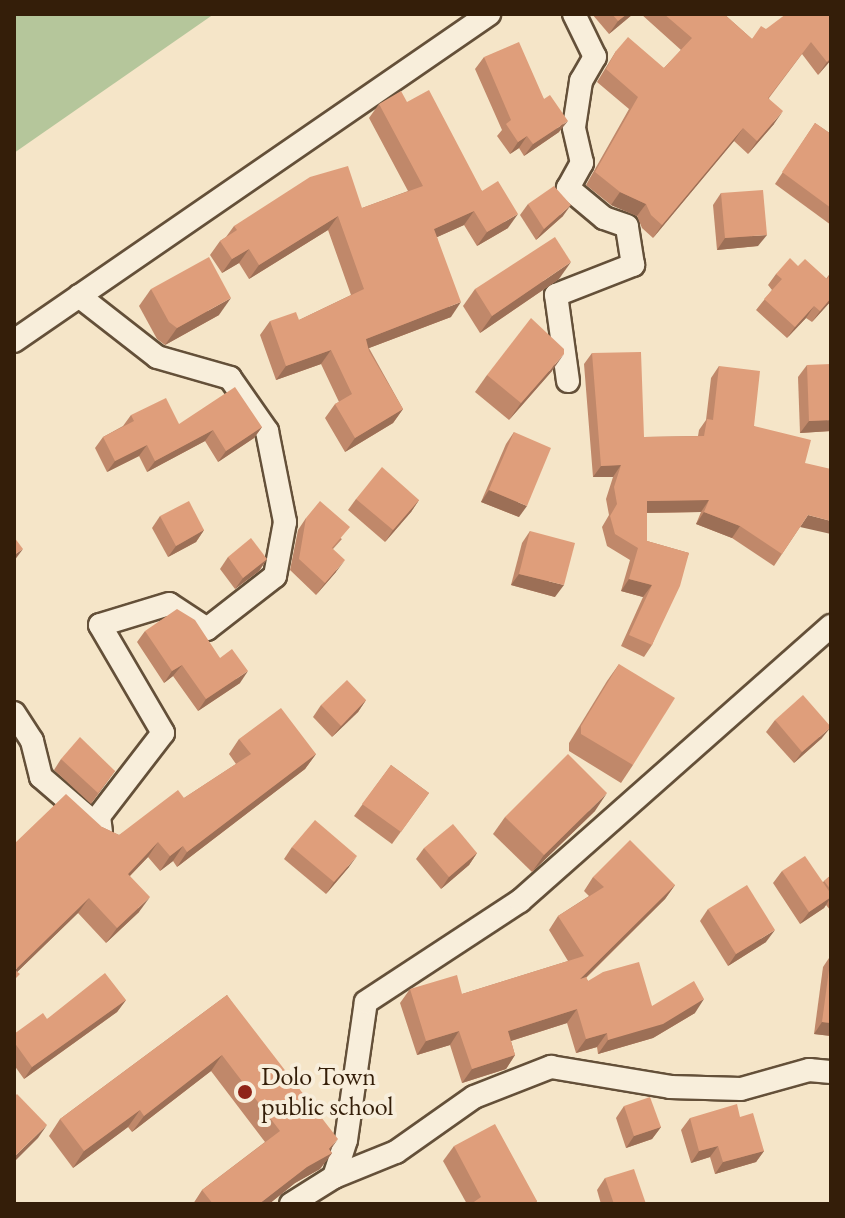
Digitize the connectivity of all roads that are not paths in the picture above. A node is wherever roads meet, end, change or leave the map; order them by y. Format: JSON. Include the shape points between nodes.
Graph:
{"nodes":[{"id":1,"x":489,"y":14,"type":"edge"},
{"id":2,"x":574,"y":14,"type":"edge"},
{"id":3,"x":465,"y":22,"type":"edge"},
{"id":4,"x":79,"y":296,"type":"junction"},
{"id":5,"x":14,"y":341,"type":"edge"},
{"id":6,"x":568,"y":381,"type":"dead end"},
{"id":7,"x":831,"y":626,"type":"edge"},
{"id":8,"x":14,"y":713,"type":"edge"},
{"id":9,"x":831,"y":1072,"type":"edge"},
{"id":10,"x":334,"y":1177,"type":"junction"},
{"id":11,"x":291,"y":1204,"type":"edge"}],
"edges":[{"from":1,"to":3,"type":"street"},
{"from":2,"to":6,"type":"street","via":[[595,57],[581,81],[574,127],[582,163],[568,188],[604,218],[627,226],[633,265],[556,295]]},
{"from":3,"to":4,"type":"street"},
{"from":4,"to":5,"type":"street"},
{"from":4,"to":8,"type":"street","via":[[157,357],[230,378],[267,431],[285,522],[275,576],[207,629],[169,604],[100,625],[163,733],[99,816],[101,832],[41,777],[32,741]]},
{"from":7,"to":10,"type":"street","via":[[520,901],[366,1002],[346,1140]]},
{"from":9,"to":10,"type":"street","via":[[809,1070],[741,1089],[670,1087],[551,1067],[474,1097],[396,1152]]},
{"from":10,"to":11,"type":"street"}]}
